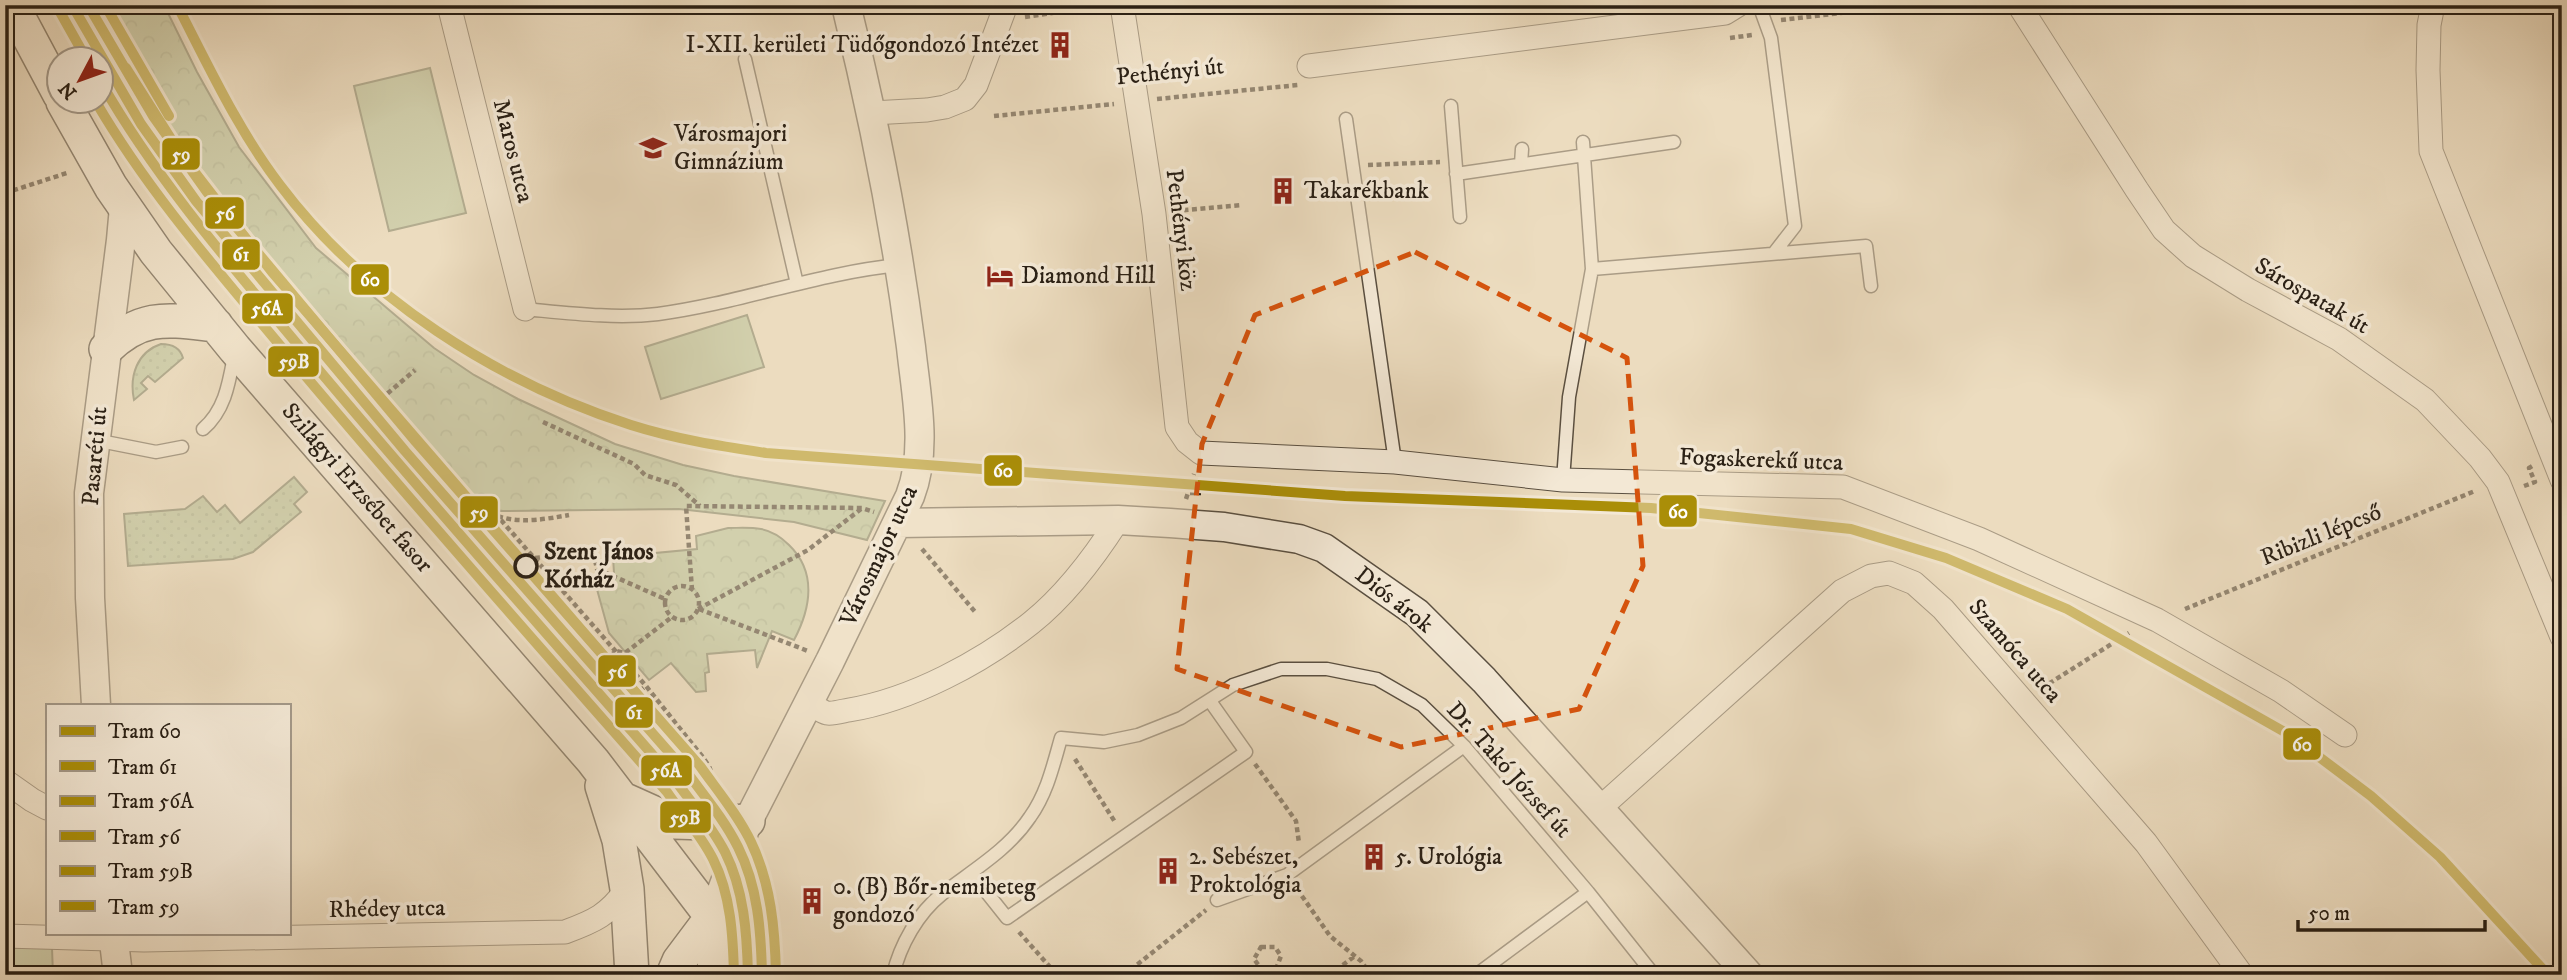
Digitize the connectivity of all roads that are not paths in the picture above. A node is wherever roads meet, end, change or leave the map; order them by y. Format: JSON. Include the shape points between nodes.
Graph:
{"nodes":[{"id":1,"x":449,"y":5,"type":"edge"},
{"id":2,"x":846,"y":5,"type":"edge"},
{"id":3,"x":1122,"y":5,"type":"edge"},
{"id":4,"x":1738,"y":5,"type":"edge"},
{"id":5,"x":1759,"y":5,"type":"edge"},
{"id":6,"x":2020,"y":5,"type":"edge"},
{"id":7,"x":2433,"y":5,"type":"edge"},
{"id":8,"x":1014,"y":11,"type":"edge"},
{"id":9,"x":16,"y":22,"type":"edge"},
{"id":10,"x":745,"y":59,"type":"dead end"},
{"id":11,"x":46,"y":72,"type":"edge"},
{"id":12,"x":1307,"y":75,"type":"road end"},
{"id":13,"x":1451,"y":106,"type":"dead end"},
{"id":14,"x":872,"y":113,"type":"junction"},
{"id":15,"x":71,"y":116,"type":"edge"},
{"id":16,"x":1346,"y":119,"type":"dead end"},
{"id":17,"x":1674,"y":142,"type":"dead end"},
{"id":18,"x":1584,"y":148,"type":"junction"},
{"id":19,"x":1522,"y":149,"type":"dead end"},
{"id":20,"x":1521,"y":164,"type":"junction"},
{"id":21,"x":1456,"y":168,"type":"junction"},
{"id":22,"x":124,"y":207,"type":"junction"},
{"id":23,"x":1460,"y":217,"type":"dead end"},
{"id":24,"x":1774,"y":253,"type":"junction"},
{"id":25,"x":900,"y":265,"type":"junction"},
{"id":26,"x":1591,"y":269,"type":"junction"},
{"id":27,"x":797,"y":284,"type":"junction"},
{"id":28,"x":1871,"y":286,"type":"dead end"},
{"id":29,"x":525,"y":309,"type":"joint"},
{"id":30,"x":225,"y":337,"type":"junction"},
{"id":31,"x":106,"y":349,"type":"junction"},
{"id":32,"x":203,"y":429,"type":"dead end"},
{"id":33,"x":95,"y":440,"type":"junction"},
{"id":34,"x":182,"y":447,"type":"dead end"},
{"id":35,"x":1201,"y":453,"type":"joint"},
{"id":36,"x":1395,"y":462,"type":"junction"},
{"id":37,"x":1563,"y":480,"type":"junction"},
{"id":38,"x":2562,"y":480,"type":"edge"},
{"id":39,"x":1118,"y":520,"type":"junction"},
{"id":40,"x":898,"y":523,"type":"junction"},
{"id":41,"x":2562,"y":637,"type":"edge"},
{"id":42,"x":1210,"y":701,"type":"junction"},
{"id":43,"x":808,"y":703,"type":"junction"},
{"id":44,"x":96,"y":704,"type":"edge"},
{"id":45,"x":2345,"y":735,"type":"dead end"},
{"id":46,"x":1464,"y":746,"type":"junction"},
{"id":47,"x":593,"y":761,"type":"junction"},
{"id":48,"x":5,"y":781,"type":"edge"},
{"id":49,"x":622,"y":799,"type":"junction"},
{"id":50,"x":46,"y":807,"type":"edge"},
{"id":51,"x":1600,"y":808,"type":"junction"},
{"id":52,"x":748,"y":821,"type":"junction"},
{"id":53,"x":972,"y":874,"type":"junction"},
{"id":54,"x":627,"y":888,"type":"junction"},
{"id":55,"x":1588,"y":892,"type":"junction"},
{"id":56,"x":1217,"y":900,"type":"dead end"},
{"id":57,"x":712,"y":917,"type":"junction"},
{"id":58,"x":5,"y":936,"type":"edge"},
{"id":59,"x":113,"y":936,"type":"edge"},
{"id":60,"x":118,"y":975,"type":"edge"},
{"id":61,"x":632,"y":975,"type":"edge"},
{"id":62,"x":673,"y":975,"type":"edge"},
{"id":63,"x":715,"y":975,"type":"edge"},
{"id":64,"x":755,"y":975,"type":"edge"},
{"id":65,"x":893,"y":975,"type":"edge"},
{"id":66,"x":1476,"y":975,"type":"edge"},
{"id":67,"x":1654,"y":975,"type":"edge"},
{"id":68,"x":1749,"y":975,"type":"edge"},
{"id":69,"x":2242,"y":975,"type":"edge"}],
"edges":[{"from":1,"to":29,"type":"street","name":"Maros utca"},
{"from":2,"to":14,"type":"street","name":"Városmajor utca"},
{"from":3,"to":35,"type":"street","name":"Pethényi köz","via":[[1154,214],[1178,427]]},
{"from":4,"to":12,"type":"street","via":[[1725,13]]},
{"from":5,"to":24,"type":"lane","via":[[1771,38],[1795,226]]},
{"from":6,"to":41,"type":"street","name":"Sárospatak út","via":[[2164,229],[2193,256],[2339,339],[2425,400],[2480,458],[2509,481]]},
{"from":7,"to":38,"type":"street","via":[[2428,70],[2431,151]]},
{"from":8,"to":14,"type":"street","via":[[965,99],[927,110]]},
{"from":9,"to":11,"type":"main road"},
{"from":10,"to":27,"type":"lane"},
{"from":13,"to":21,"type":"lane"},
{"from":14,"to":25,"type":"street","name":"Városmajor utca"},
{"from":15,"to":22,"type":"main road","name":"Szilágyi Erzsébet fasor"},
{"from":16,"to":36,"type":"lane"},
{"from":17,"to":18,"type":"lane"},
{"from":18,"to":20,"type":"lane"},
{"from":18,"to":26,"type":"lane"},
{"from":19,"to":20,"type":"lane"},
{"from":20,"to":21,"type":"lane"},
{"from":21,"to":23,"type":"lane"},
{"from":22,"to":30,"type":"main road","name":"Szilágyi Erzsébet fasor"},
{"from":22,"to":31,"type":"street","name":"Pasaréti út"},
{"from":24,"to":26,"type":"lane"},
{"from":24,"to":28,"type":"lane","via":[[1866,246]]},
{"from":25,"to":27,"type":"lane"},
{"from":25,"to":40,"type":"street","name":"Városmajor utca","via":[[919,456],[915,481]]},
{"from":26,"to":37,"type":"lane","via":[[1569,397]]},
{"from":27,"to":29,"type":"lane","via":[[656,314]]},
{"from":30,"to":31,"type":"main road","via":[[162,319],[141,323]]},
{"from":30,"to":32,"type":"lane","via":[[227,391],[214,419]]},
{"from":30,"to":47,"type":"main road","name":"Szilágyi Erzsébet fasor"},
{"from":31,"to":33,"type":"street","name":"Pasaréti út"},
{"from":33,"to":34,"type":"lane","via":[[156,452]]},
{"from":33,"to":44,"type":"street","name":"Pasaréti út","via":[[89,493]]},
{"from":35,"to":36,"type":"street","name":"Fogaskerekű utca"},
{"from":36,"to":37,"type":"street","name":"Fogaskerekű utca"},
{"from":37,"to":45,"type":"street","name":"Fogaskerekű utca","via":[[1843,486],[1979,539],[2157,620],[2281,691]]},
{"from":39,"to":40,"type":"street","name":"Diós árok"},
{"from":39,"to":43,"type":"street","via":[[1076,577],[1033,622],[973,661],[920,691],[874,706],[827,713]]},
{"from":39,"to":51,"type":"street","name":"Diós árok","via":[[1224,527],[1299,539],[1324,548],[1417,613]]},
{"from":40,"to":43,"type":"street","name":"Városmajor utca"},
{"from":42,"to":46,"type":"lane","name":"Dr. Takó József út","via":[[1233,685],[1281,669],[1327,669],[1377,679],[1422,705]]},
{"from":42,"to":53,"type":"lane","name":"Dr. Takó József út","via":[[1138,735],[1104,742],[1061,738],[1046,790],[1030,818]]},
{"from":42,"to":53,"type":"lane","via":[[1246,752],[1006,918]]},
{"from":43,"to":52,"type":"street","name":"Városmajor utca"},
{"from":46,"to":55,"type":"lane","name":"Dr. Takó József út"},
{"from":46,"to":56,"type":"lane","via":[[1287,876]]},
{"from":47,"to":49,"type":"main road","name":"Szilágyi Erzsébet fasor"},
{"from":47,"to":54,"type":"main road","name":"Szilágyi Erzsébet fasor","via":[[619,840]]},
{"from":48,"to":50,"type":"street"},
{"from":49,"to":52,"type":"main road","via":[[674,822]]},
{"from":49,"to":57,"type":"main road","name":"Szilágyi Erzsébet fasor"},
{"from":51,"to":68,"type":"street","name":"Diós árok"},
{"from":51,"to":69,"type":"street","name":"Szamóca utca","via":[[1842,591],[1871,576],[1889,573],[1914,583],[1943,609],[2023,699],[2146,843]]},
{"from":52,"to":57,"type":"street","name":"Városmajor utca"},
{"from":53,"to":65,"type":"lane","via":[[940,895],[915,923]]},
{"from":54,"to":59,"type":"street","name":"Rhédey utca","via":[[595,921],[565,932],[144,940]]},
{"from":54,"to":61,"type":"main road","name":"Szilágyi Erzsébet fasor"},
{"from":55,"to":66,"type":"lane"},
{"from":55,"to":67,"type":"lane","name":"Dr. Takó József út"},
{"from":57,"to":62,"type":"main road"},
{"from":57,"to":63,"type":"main road"},
{"from":57,"to":64,"type":"street"},
{"from":58,"to":59,"type":"street","name":"Rhédey utca"},
{"from":59,"to":60,"type":"street"}]}
